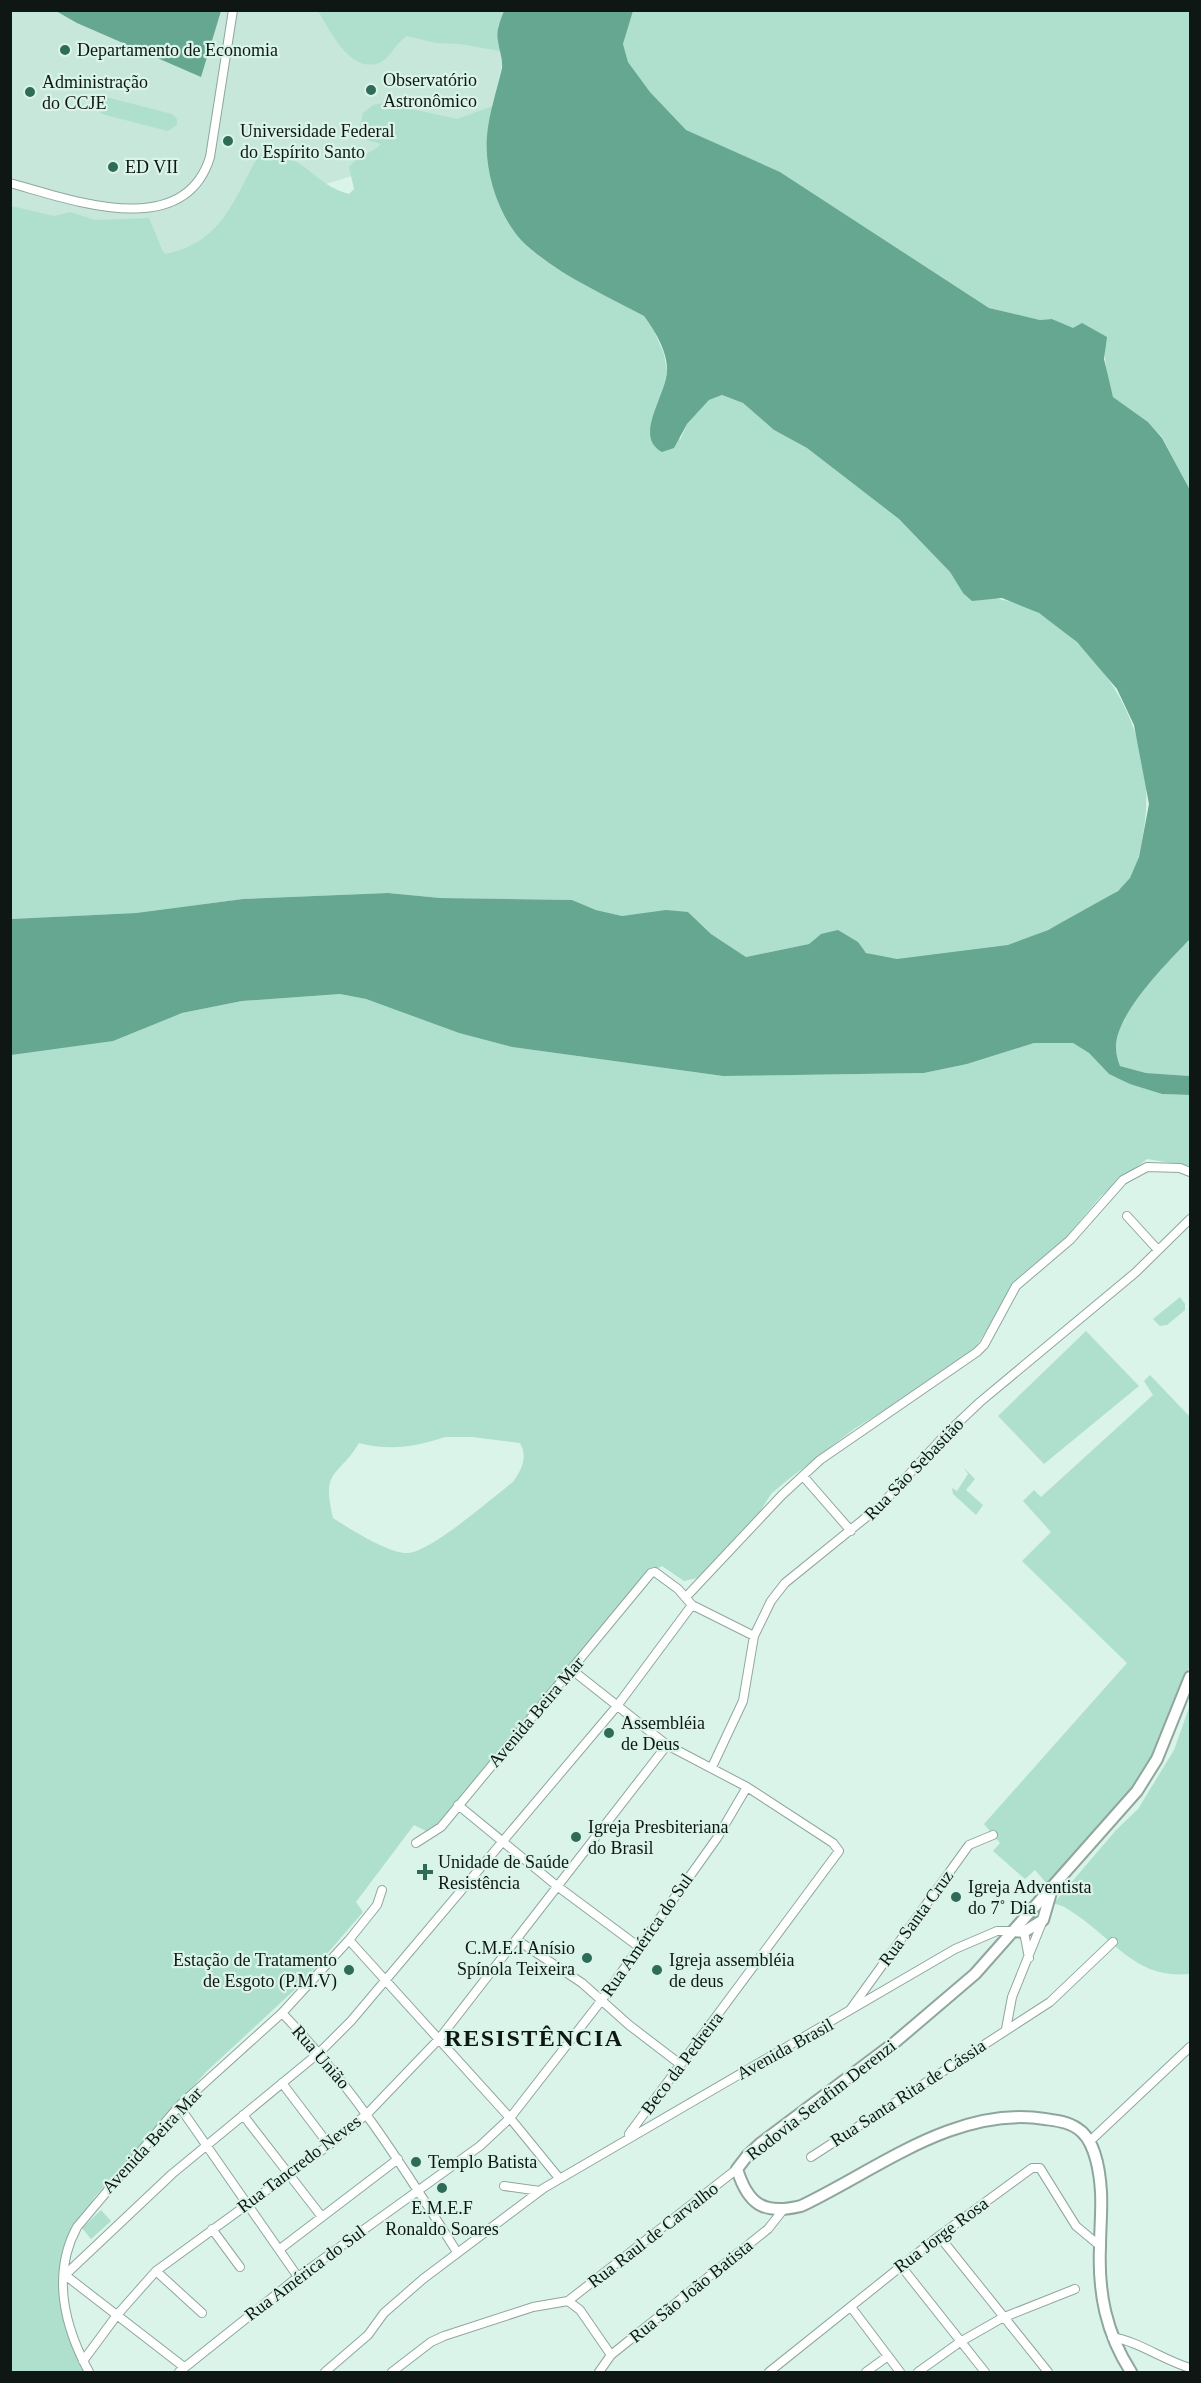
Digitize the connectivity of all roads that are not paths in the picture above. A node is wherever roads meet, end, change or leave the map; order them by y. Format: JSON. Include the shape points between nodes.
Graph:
{"nodes":[{"id":1,"x":233,"y":10,"type":"edge"},
{"id":2,"x":10,"y":183,"type":"edge"},
{"id":3,"x":1191,"y":1172,"type":"edge"},
{"id":4,"x":1127,"y":1216,"type":"dead end"},
{"id":5,"x":1191,"y":1219,"type":"edge"},
{"id":6,"x":1158,"y":1250,"type":"junction"},
{"id":7,"x":803,"y":1476,"type":"junction"},
{"id":8,"x":851,"y":1531,"type":"junction"},
{"id":9,"x":686,"y":1597,"type":"junction"},
{"id":10,"x":692,"y":1605,"type":"junction"},
{"id":11,"x":754,"y":1636,"type":"junction"},
{"id":12,"x":572,"y":1670,"type":"junction"},
{"id":13,"x":1191,"y":1677,"type":"edge"},
{"id":14,"x":617,"y":1706,"type":"junction"},
{"id":15,"x":667,"y":1745,"type":"junction"},
{"id":16,"x":712,"y":1767,"type":"junction"},
{"id":17,"x":747,"y":1787,"type":"junction"},
{"id":18,"x":458,"y":1805,"type":"junction"},
{"id":19,"x":993,"y":1835,"type":"dead end"},
{"id":20,"x":501,"y":1840,"type":"junction"},
{"id":21,"x":416,"y":1843,"type":"dead end"},
{"id":22,"x":1053,"y":1885,"type":"junction"},
{"id":23,"x":557,"y":1886,"type":"junction"},
{"id":24,"x":382,"y":1890,"type":"dead end"},
{"id":25,"x":1043,"y":1920,"type":"junction"},
{"id":26,"x":1019,"y":1932,"type":"junction"},
{"id":27,"x":350,"y":1940,"type":"junction"},
{"id":28,"x":517,"y":1940,"type":"junction"},
{"id":29,"x":1113,"y":1942,"type":"dead end"},
{"id":30,"x":639,"y":1947,"type":"junction"},
{"id":31,"x":1029,"y":1959,"type":"junction"},
{"id":32,"x":386,"y":1981,"type":"junction"},
{"id":33,"x":601,"y":2001,"type":"junction"},
{"id":34,"x":282,"y":2013,"type":"junction"},
{"id":35,"x":848,"y":2013,"type":"junction"},
{"id":36,"x":1006,"y":2029,"type":"junction"},
{"id":37,"x":439,"y":2039,"type":"junction"},
{"id":38,"x":1191,"y":2047,"type":"edge"},
{"id":39,"x":320,"y":2052,"type":"junction"},
{"id":40,"x":680,"y":2064,"type":"junction"},
{"id":41,"x":282,"y":2083,"type":"junction"},
{"id":42,"x":179,"y":2106,"type":"junction"},
{"id":43,"x":368,"y":2113,"type":"junction"},
{"id":44,"x":243,"y":2115,"type":"junction"},
{"id":45,"x":510,"y":2118,"type":"junction"},
{"id":46,"x":626,"y":2138,"type":"junction"},
{"id":47,"x":1089,"y":2142,"type":"junction"},
{"id":48,"x":206,"y":2145,"type":"junction"},
{"id":49,"x":329,"y":2145,"type":"junction"},
{"id":50,"x":811,"y":2157,"type":"dead end"},
{"id":51,"x":398,"y":2159,"type":"junction"},
{"id":52,"x":737,"y":2169,"type":"junction"},
{"id":53,"x":289,"y":2174,"type":"junction"},
{"id":54,"x":559,"y":2178,"type":"junction"},
{"id":55,"x":504,"y":2186,"type":"dead end"},
{"id":56,"x":417,"y":2189,"type":"junction"},
{"id":57,"x":542,"y":2189,"type":"junction"},
{"id":58,"x":246,"y":2203,"type":"junction"},
{"id":59,"x":783,"y":2210,"type":"junction"},
{"id":60,"x":322,"y":2217,"type":"junction"},
{"id":61,"x":212,"y":2229,"type":"junction"},
{"id":62,"x":939,"y":2236,"type":"junction"},
{"id":63,"x":1100,"y":2246,"type":"junction"},
{"id":64,"x":280,"y":2249,"type":"junction"},
{"id":65,"x":457,"y":2252,"type":"junction"},
{"id":66,"x":901,"y":2266,"type":"junction"},
{"id":67,"x":240,"y":2267,"type":"dead end"},
{"id":68,"x":156,"y":2271,"type":"junction"},
{"id":69,"x":64,"y":2275,"type":"junction"},
{"id":70,"x":297,"y":2277,"type":"junction"},
{"id":71,"x":1075,"y":2289,"type":"dead end"},
{"id":72,"x":568,"y":2301,"type":"junction"},
{"id":73,"x":851,"y":2307,"type":"junction"},
{"id":74,"x":202,"y":2313,"type":"dead end"},
{"id":75,"x":120,"y":2318,"type":"junction"},
{"id":76,"x":1002,"y":2318,"type":"junction"},
{"id":77,"x":1111,"y":2337,"type":"junction"},
{"id":78,"x":960,"y":2342,"type":"junction"},
{"id":79,"x":611,"y":2355,"type":"junction"},
{"id":80,"x":888,"y":2356,"type":"junction"},
{"id":81,"x":83,"y":2361,"type":"junction"},
{"id":82,"x":1191,"y":2368,"type":"edge"},
{"id":83,"x":182,"y":2370,"type":"edge"},
{"id":84,"x":89,"y":2373,"type":"edge"},
{"id":85,"x":325,"y":2373,"type":"edge"},
{"id":86,"x":392,"y":2373,"type":"edge"},
{"id":87,"x":599,"y":2373,"type":"edge"},
{"id":88,"x":769,"y":2373,"type":"edge"},
{"id":89,"x":866,"y":2373,"type":"edge"},
{"id":90,"x":900,"y":2373,"type":"edge"},
{"id":91,"x":918,"y":2373,"type":"edge"},
{"id":92,"x":985,"y":2373,"type":"edge"},
{"id":93,"x":1048,"y":2373,"type":"edge"},
{"id":94,"x":1131,"y":2373,"type":"edge"}],
"edges":[{"from":1,"to":2,"type":"street","via":[[210,157],[201,178],[190,189],[163,203],[125,210],[103,208]]},
{"from":3,"to":7,"type":"street","via":[[1147,1167],[1130,1174],[1070,1240],[1016,1286],[977,1352]]},
{"from":4,"to":6,"type":"street"},
{"from":5,"to":6,"type":"street","name":"Rua São Sebastião"},
{"from":6,"to":8,"type":"street","name":"Rua São Sebastião","via":[[980,1402]]},
{"from":7,"to":8,"type":"street"},
{"from":7,"to":9,"type":"street"},
{"from":8,"to":11,"type":"street","name":"Rua São Sebastião","via":[[786,1583],[771,1601]]},
{"from":9,"to":10,"type":"street"},
{"from":9,"to":12,"type":"street","name":"Avenida Beira Mar","via":[[655,1572],[650,1574]]},
{"from":10,"to":11,"type":"street"},
{"from":10,"to":14,"type":"street"},
{"from":11,"to":16,"type":"street","name":"Rua São Sebastião","via":[[742,1701]]},
{"from":12,"to":14,"type":"street","name":"Beco da Pedreira"},
{"from":12,"to":18,"type":"street","name":"Avenida Beira Mar"},
{"from":13,"to":22,"type":"main road","name":"Rodovia Serafim Derenzi","via":[[1157,1759],[1137,1791]]},
{"from":14,"to":15,"type":"street","name":"Beco da Pedreira"},
{"from":14,"to":20,"type":"street"},
{"from":15,"to":16,"type":"street","name":"Beco da Pedreira"},
{"from":15,"to":23,"type":"street","name":"Rua Tancredo Neves"},
{"from":16,"to":17,"type":"street","name":"Beco da Pedreira"},
{"from":17,"to":30,"type":"street","name":"Rua América do Sul","via":[[717,1838]]},
{"from":17,"to":40,"type":"street","name":"Beco da Pedreira","via":[[833,1843],[839,1851]]},
{"from":18,"to":20,"type":"street"},
{"from":18,"to":21,"type":"street","name":"Avenida Beira Mar","via":[[441,1827]]},
{"from":19,"to":35,"type":"street","name":"Rua Santa Cruz","via":[[969,1845]]},
{"from":20,"to":23,"type":"street"},
{"from":20,"to":32,"type":"street"},
{"from":22,"to":25,"type":"main road"},
{"from":22,"to":26,"type":"main road","name":"Rodovia Serafim Derenzi"},
{"from":23,"to":28,"type":"street","name":"Rua Tancredo Neves"},
{"from":23,"to":30,"type":"street"},
{"from":24,"to":27,"type":"street","name":"Avenida Beira Mar","via":[[372,1913]]},
{"from":25,"to":26,"type":"main road"},
{"from":25,"to":31,"type":"street","name":"Rua Santa Rita de Cássia"},
{"from":26,"to":31,"type":"street"},
{"from":26,"to":35,"type":"street","name":"Avenida Brasil","via":[[997,1931],[955,1949]]},
{"from":26,"to":52,"type":"main road","name":"Rodovia Serafim Derenzi","via":[[941,2004],[761,2143]]},
{"from":27,"to":32,"type":"street"},
{"from":27,"to":34,"type":"street","name":"Avenida Beira Mar"},
{"from":28,"to":33,"type":"street","via":[[582,1983]]},
{"from":28,"to":37,"type":"street","name":"Rua Tancredo Neves"},
{"from":29,"to":36,"type":"street","name":"Rua Santa Rita de Cássia","via":[[1050,2002]]},
{"from":30,"to":33,"type":"street","name":"Rua América do Sul"},
{"from":31,"to":36,"type":"street","name":"Rua Santa Rita de Cássia","via":[[1012,1997]]},
{"from":32,"to":37,"type":"street"},
{"from":32,"to":39,"type":"street"},
{"from":33,"to":40,"type":"street"},
{"from":33,"to":45,"type":"street","name":"Rua América do Sul"},
{"from":34,"to":39,"type":"street","name":"Rua União"},
{"from":34,"to":42,"type":"street","name":"Avenida Beira Mar"},
{"from":35,"to":46,"type":"street","name":"Avenida Brasil"},
{"from":36,"to":50,"type":"street","name":"Rua Santa Rita de Cássia"},
{"from":37,"to":43,"type":"street","name":"Rua Tancredo Neves"},
{"from":37,"to":45,"type":"street"},
{"from":38,"to":47,"type":"street"},
{"from":39,"to":41,"type":"street"},
{"from":39,"to":43,"type":"street","name":"Rua União"},
{"from":40,"to":46,"type":"street","name":"Beco da Pedreira"},
{"from":41,"to":44,"type":"street"},
{"from":41,"to":49,"type":"street"},
{"from":42,"to":48,"type":"street"},
{"from":42,"to":69,"type":"street","name":"Avenida Beira Mar","via":[[76,2228],[66,2250]]},
{"from":43,"to":49,"type":"street","name":"Rua Tancredo Neves"},
{"from":43,"to":51,"type":"street","name":"Rua União"},
{"from":44,"to":48,"type":"street"},
{"from":44,"to":53,"type":"street"},
{"from":45,"to":54,"type":"street"},
{"from":45,"to":56,"type":"street","name":"Rua América do Sul","via":[[480,2146]]},
{"from":46,"to":54,"type":"street","name":"Avenida Brasil"},
{"from":47,"to":59,"type":"main road","via":[[1069,2123],[1036,2118],[1001,2118],[968,2125],[922,2143],[801,2206]]},
{"from":47,"to":63,"type":"main road","via":[[1101,2194]]},
{"from":48,"to":58,"type":"street"},
{"from":48,"to":69,"type":"street"},
{"from":49,"to":53,"type":"street","name":"Rua Tancredo Neves"},
{"from":51,"to":56,"type":"street","name":"Rua União"},
{"from":51,"to":60,"type":"street"},
{"from":52,"to":59,"type":"main road","name":"Rodovia Serafim Derenzi","via":[[742,2186],[757,2204]]},
{"from":52,"to":72,"type":"street","name":"Rua Raul de Carvalho"},
{"from":53,"to":58,"type":"street","name":"Rua Tancredo Neves"},
{"from":53,"to":60,"type":"street"},
{"from":54,"to":57,"type":"street","name":"Avenida Brasil"},
{"from":55,"to":57,"type":"street"},
{"from":56,"to":65,"type":"street","name":"Rua União"},
{"from":56,"to":70,"type":"street","name":"Rua América do Sul"},
{"from":57,"to":65,"type":"street"},
{"from":58,"to":61,"type":"street","name":"Rua Tancredo Neves"},
{"from":58,"to":64,"type":"street"},
{"from":59,"to":79,"type":"street","name":"Rua São João Batista","via":[[768,2229]]},
{"from":60,"to":64,"type":"street"},
{"from":61,"to":67,"type":"street"},
{"from":61,"to":68,"type":"street","name":"Rua Tancredo Neves"},
{"from":62,"to":63,"type":"street","name":"Rua Jorge Rosa","via":[[1036,2167],[1076,2226]]},
{"from":62,"to":66,"type":"street","name":"Rua Jorge Rosa"},
{"from":62,"to":76,"type":"street"},
{"from":63,"to":77,"type":"main road","via":[[1100,2285]]},
{"from":64,"to":70,"type":"street"},
{"from":65,"to":85,"type":"street","via":[[384,2313],[368,2335]]},
{"from":66,"to":73,"type":"street","name":"Rua Jorge Rosa"},
{"from":66,"to":78,"type":"street"},
{"from":68,"to":74,"type":"street"},
{"from":68,"to":75,"type":"street","name":"Rua Tancredo Neves"},
{"from":69,"to":75,"type":"street"},
{"from":69,"to":81,"type":"street","name":"Avenida Beira Mar","via":[[68,2324]]},
{"from":70,"to":83,"type":"street","name":"Rua América do Sul"},
{"from":71,"to":76,"type":"street"},
{"from":72,"to":79,"type":"street","via":[[580,2310]]},
{"from":72,"to":86,"type":"street","via":[[525,2310],[431,2342]]},
{"from":73,"to":80,"type":"street"},
{"from":73,"to":88,"type":"street","name":"Rua Jorge Rosa"},
{"from":75,"to":81,"type":"street","name":"Rua Tancredo Neves"},
{"from":75,"to":83,"type":"street"},
{"from":76,"to":78,"type":"street"},
{"from":76,"to":93,"type":"street"},
{"from":77,"to":82,"type":"street","via":[[1130,2340],[1166,2360]]},
{"from":77,"to":94,"type":"main road"},
{"from":78,"to":91,"type":"street"},
{"from":78,"to":92,"type":"street"},
{"from":79,"to":87,"type":"street","name":"Rua São João Batista"},
{"from":80,"to":89,"type":"street"},
{"from":80,"to":90,"type":"street"},
{"from":81,"to":84,"type":"street","name":"Avenida Beira Mar"}]}
